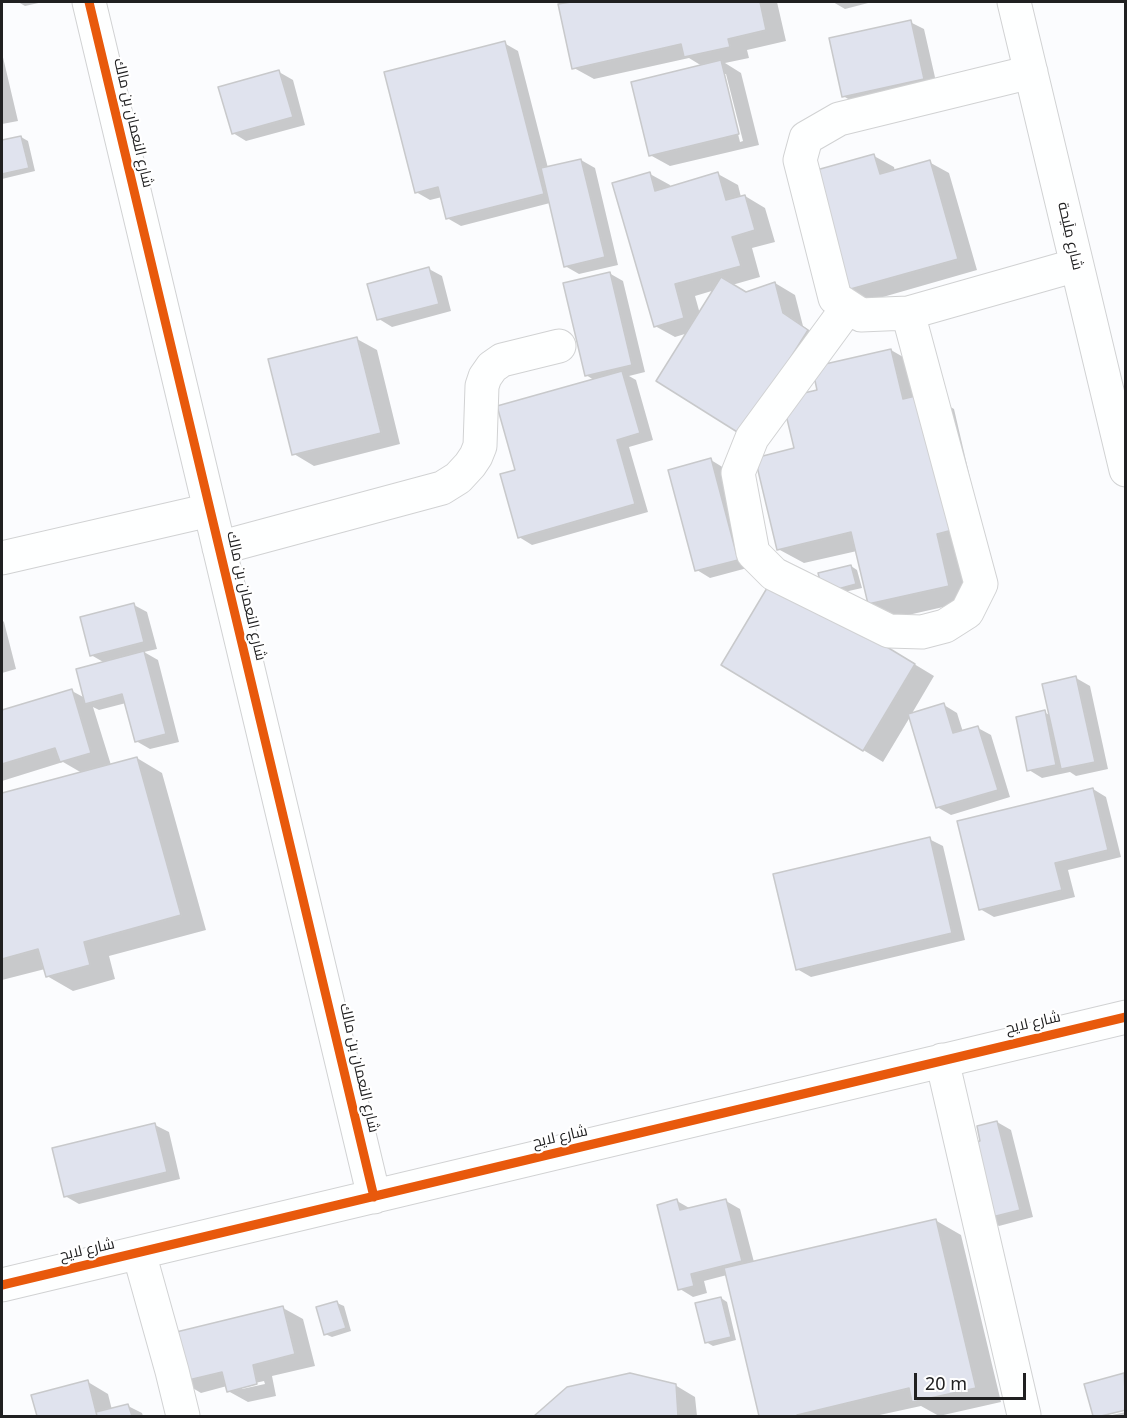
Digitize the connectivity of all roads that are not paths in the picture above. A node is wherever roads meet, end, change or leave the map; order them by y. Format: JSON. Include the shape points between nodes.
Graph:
{"nodes":[{"id":1,"x":89,"y":2,"type":"edge"},
{"id":2,"x":1014,"y":2,"type":"edge"},
{"id":3,"x":1031,"y":72,"type":"junction"},
{"id":4,"x":1077,"y":265,"type":"junction"},
{"id":5,"x":848,"y":307,"type":"junction"},
{"id":6,"x":908,"y":313,"type":"junction"},
{"id":7,"x":559,"y":346,"type":"dead end"},
{"id":8,"x":1125,"y":470,"type":"edge"},
{"id":9,"x":210,"y":510,"type":"junction"},
{"id":10,"x":219,"y":549,"type":"junction"},
{"id":11,"x":2,"y":558,"type":"edge"},
{"id":12,"x":1125,"y":1017,"type":"edge"},
{"id":13,"x":942,"y":1060,"type":"junction"},
{"id":14,"x":374,"y":1197,"type":"junction"},
{"id":15,"x":139,"y":1253,"type":"junction"},
{"id":16,"x":2,"y":1286,"type":"edge"},
{"id":17,"x":1024,"y":1415,"type":"dead end"},
{"id":18,"x":183,"y":1416,"type":"edge"}],
"edges":[{"from":1,"to":9,"type":"street","name":"شارع النعمان بن مالك"},
{"from":2,"to":3,"type":"street","name":"شارع مِلَيحة"},
{"from":3,"to":4,"type":"street","name":"شارع مِلَيحة"},
{"from":3,"to":5,"type":"street","via":[[839,119],[806,138],[800,160],[835,298]]},
{"from":4,"to":6,"type":"street"},
{"from":4,"to":8,"type":"street","name":"شارع مِلَيحة"},
{"from":5,"to":6,"type":"street","via":[[861,315]]},
{"from":5,"to":6,"type":"street","via":[[752,438],[738,473],[753,553],[774,574],[889,632],[922,632],[945,626],[967,612],[981,584]]},
{"from":7,"to":10,"type":"street","via":[[502,360],[492,367],[482,386],[480,446],[476,456],[458,478],[442,488]]},
{"from":9,"to":10,"type":"street","name":"شارع النعمان بن مالك"},
{"from":9,"to":11,"type":"street"},
{"from":10,"to":14,"type":"street","name":"شارع النعمان بن مالك"},
{"from":12,"to":13,"type":"street","name":"شارع لايح"},
{"from":13,"to":14,"type":"street","name":"شارع لايح"},
{"from":13,"to":17,"type":"street"},
{"from":14,"to":15,"type":"street","name":"شارع لايح"},
{"from":15,"to":16,"type":"street","name":"شارع لايح"},
{"from":15,"to":18,"type":"street"}]}
